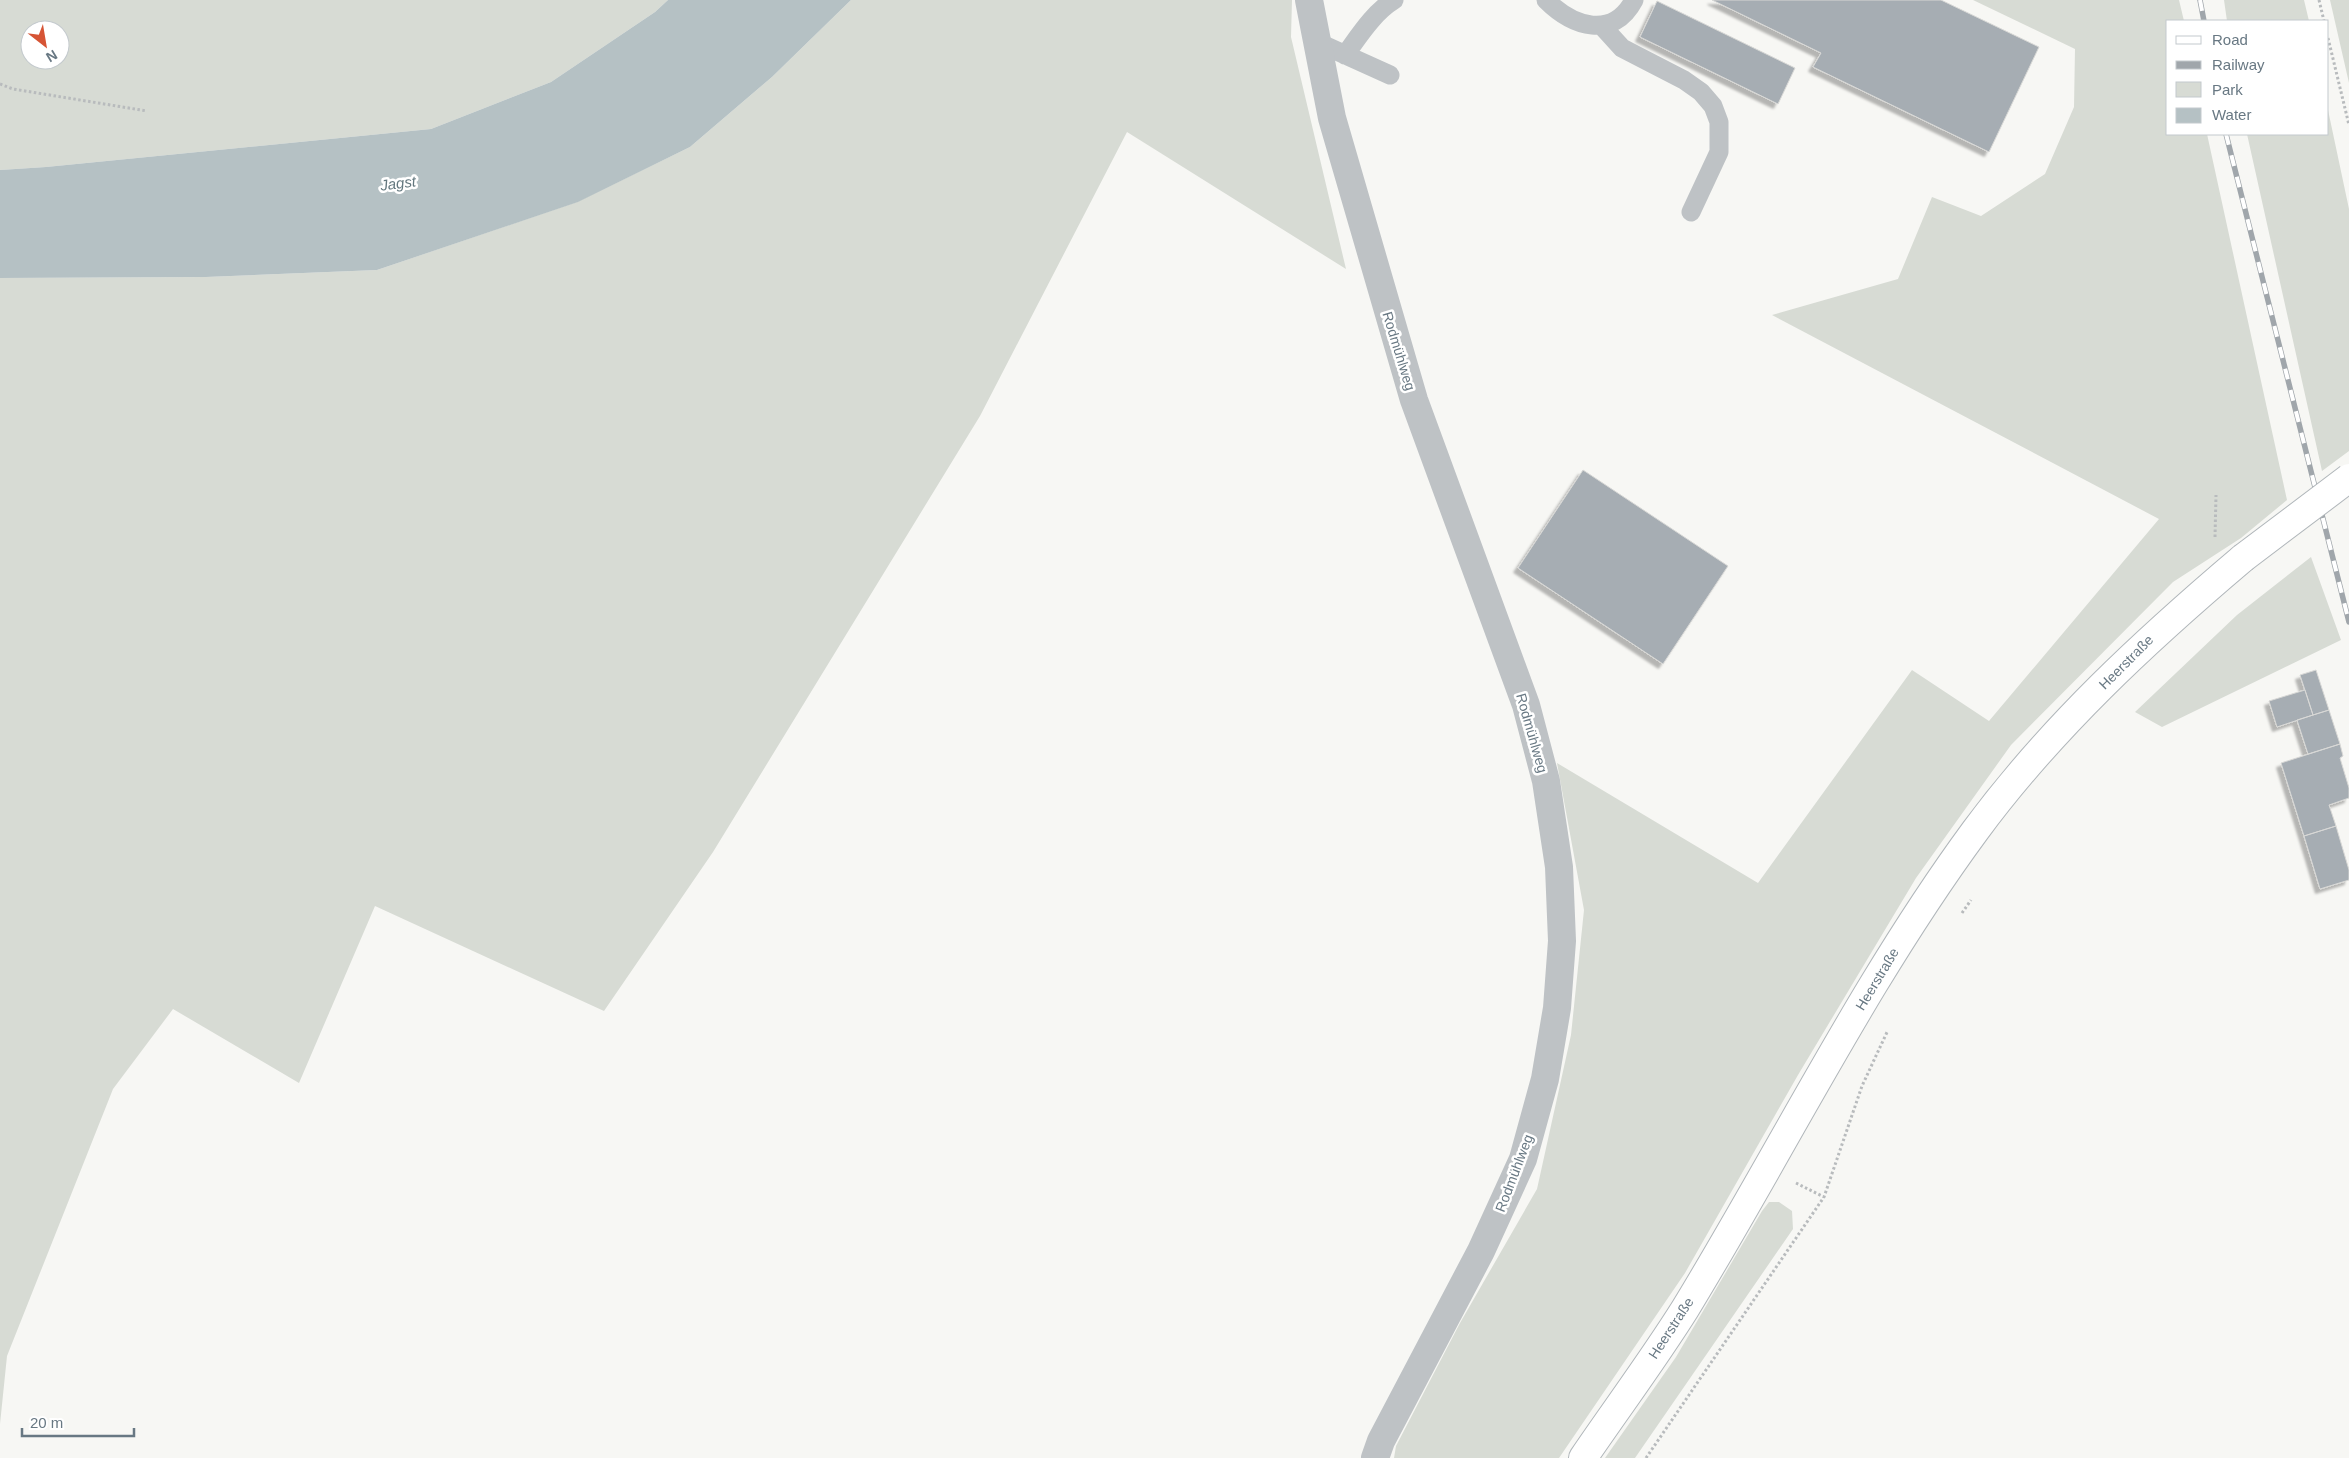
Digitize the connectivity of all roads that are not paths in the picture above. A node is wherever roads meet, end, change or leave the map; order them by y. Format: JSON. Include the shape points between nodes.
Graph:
{"nodes":[{"id":1,"x":1309,"y":0,"type":"edge"},
{"id":2,"x":1394,"y":0,"type":"edge"},
{"id":3,"x":1546,"y":0,"type":"edge"},
{"id":4,"x":1634,"y":0,"type":"edge"},
{"id":5,"x":1602,"y":26,"type":"junction"},
{"id":6,"x":1317,"y":42,"type":"junction"},
{"id":7,"x":1345,"y":55,"type":"junction"},
{"id":8,"x":1390,"y":75,"type":"dead end"},
{"id":9,"x":1691,"y":212,"type":"dead end"},
{"id":10,"x":2349,"y":478,"type":"edge"},
{"id":11,"x":1375,"y":1458,"type":"edge"},
{"id":12,"x":1583,"y":1458,"type":"edge"}],
"edges":[{"from":1,"to":6,"type":"street","name":"Rodmühlweg"},
{"from":2,"to":7,"type":"lane","via":[[1366,27]]},
{"from":3,"to":5,"type":"lane","via":[[1557,11],[1586,25]]},
{"from":4,"to":5,"type":"lane","via":[[1628,12]]},
{"from":5,"to":9,"type":"lane","via":[[1622,48],[1684,80],[1713,106],[1719,122],[1719,152]]},
{"from":6,"to":7,"type":"lane"},
{"from":6,"to":11,"type":"street","name":"Rodmühlweg","via":[[1332,118],[1414,400],[1528,715],[1546,781],[1559,868],[1562,941],[1557,1008],[1545,1079],[1522,1159],[1481,1251]]},
{"from":7,"to":8,"type":"lane"},
{"from":10,"to":12,"type":"street","name":"Heerstraße","bridge":true,"via":[[2243,558],[2143,644],[2054,735],[1975,830],[1888,958],[1684,1310]]}]}
